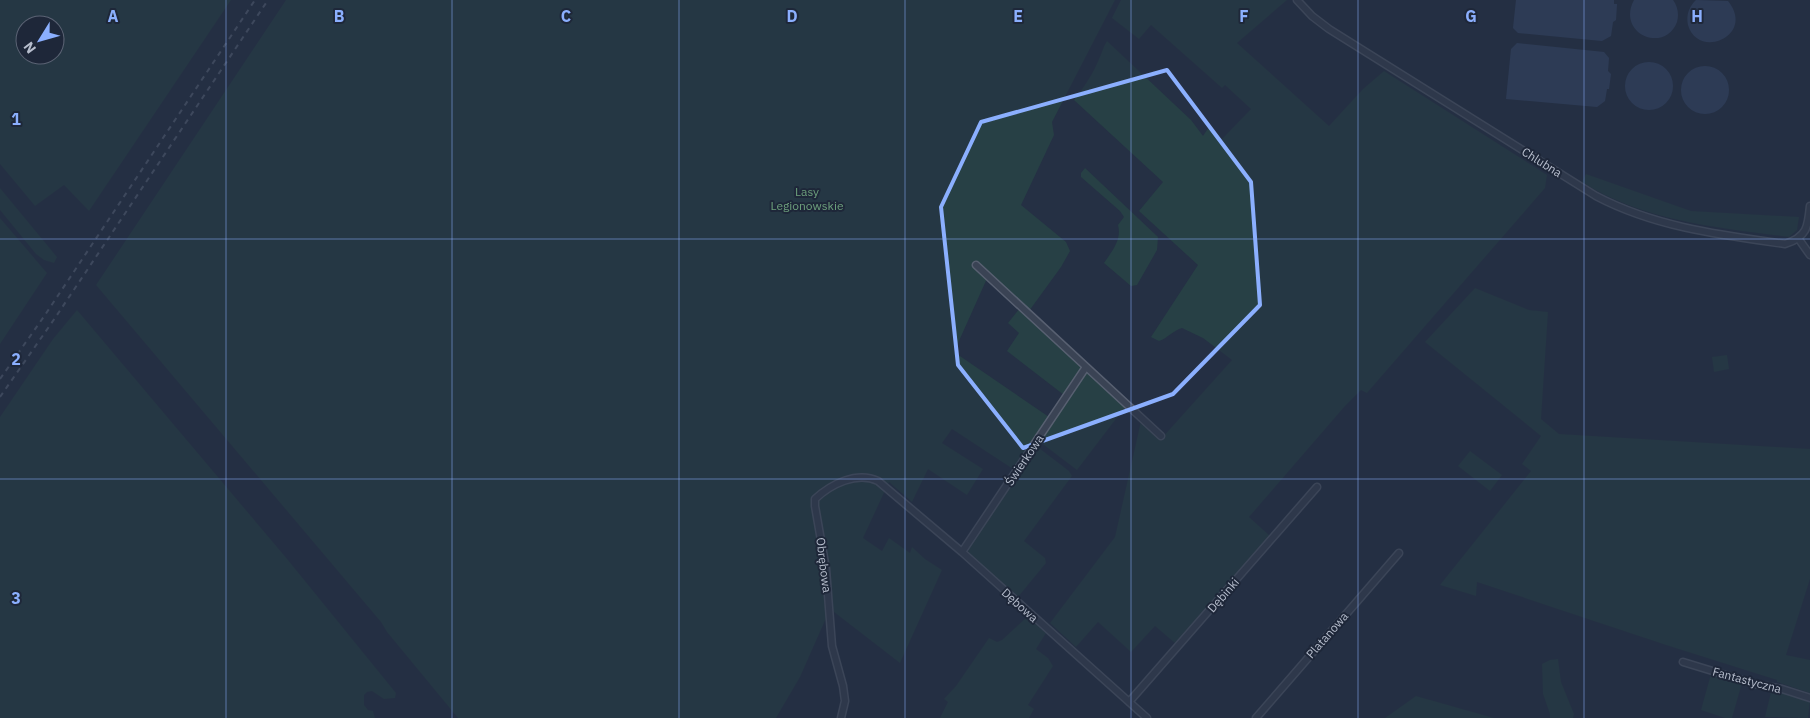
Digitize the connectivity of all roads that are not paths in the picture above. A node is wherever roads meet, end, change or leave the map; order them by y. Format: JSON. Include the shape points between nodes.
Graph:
{"nodes":[{"id":1,"x":1297,"y":0,"type":"edge"},
{"id":2,"x":1810,"y":206,"type":"edge"},
{"id":3,"x":1798,"y":238,"type":"junction"},
{"id":4,"x":1810,"y":255,"type":"edge"},
{"id":5,"x":976,"y":265,"type":"dead end"},
{"id":6,"x":1086,"y":367,"type":"junction"},
{"id":7,"x":1161,"y":436,"type":"dead end"},
{"id":8,"x":1317,"y":487,"type":"dead end"},
{"id":9,"x":892,"y":492,"type":"joint"},
{"id":10,"x":962,"y":552,"type":"junction"},
{"id":11,"x":1399,"y":553,"type":"dead end"},
{"id":12,"x":1683,"y":662,"type":"dead end"},
{"id":13,"x":1810,"y":698,"type":"edge"},
{"id":14,"x":1128,"y":702,"type":"junction"},
{"id":15,"x":841,"y":718,"type":"edge"},
{"id":16,"x":1147,"y":718,"type":"edge"},
{"id":17,"x":1256,"y":718,"type":"edge"}],
"edges":[{"from":1,"to":3,"type":"street","name":"Chlubna","via":[[1329,29],[1613,205],[1643,218],[1683,228],[1785,244]]},
{"from":2,"to":3,"type":"street","via":[[1807,229]]},
{"from":3,"to":4,"type":"street"},
{"from":5,"to":6,"type":"street"},
{"from":6,"to":7,"type":"street"},
{"from":6,"to":10,"type":"street","name":"Świerkowa"},
{"from":8,"to":14,"type":"street","name":"Dębinki"},
{"from":9,"to":10,"type":"street","name":"Dębowa"},
{"from":9,"to":15,"type":"street","name":"Obrębowa","via":[[878,480],[860,477],[845,480],[815,499],[826,569],[832,646],[844,694]]},
{"from":10,"to":14,"type":"street","name":"Dębowa"},
{"from":11,"to":17,"type":"street","name":"Platanowa"},
{"from":12,"to":13,"type":"street","name":"Fantastyczna"},
{"from":14,"to":16,"type":"street","name":"Dębowa"}]}
